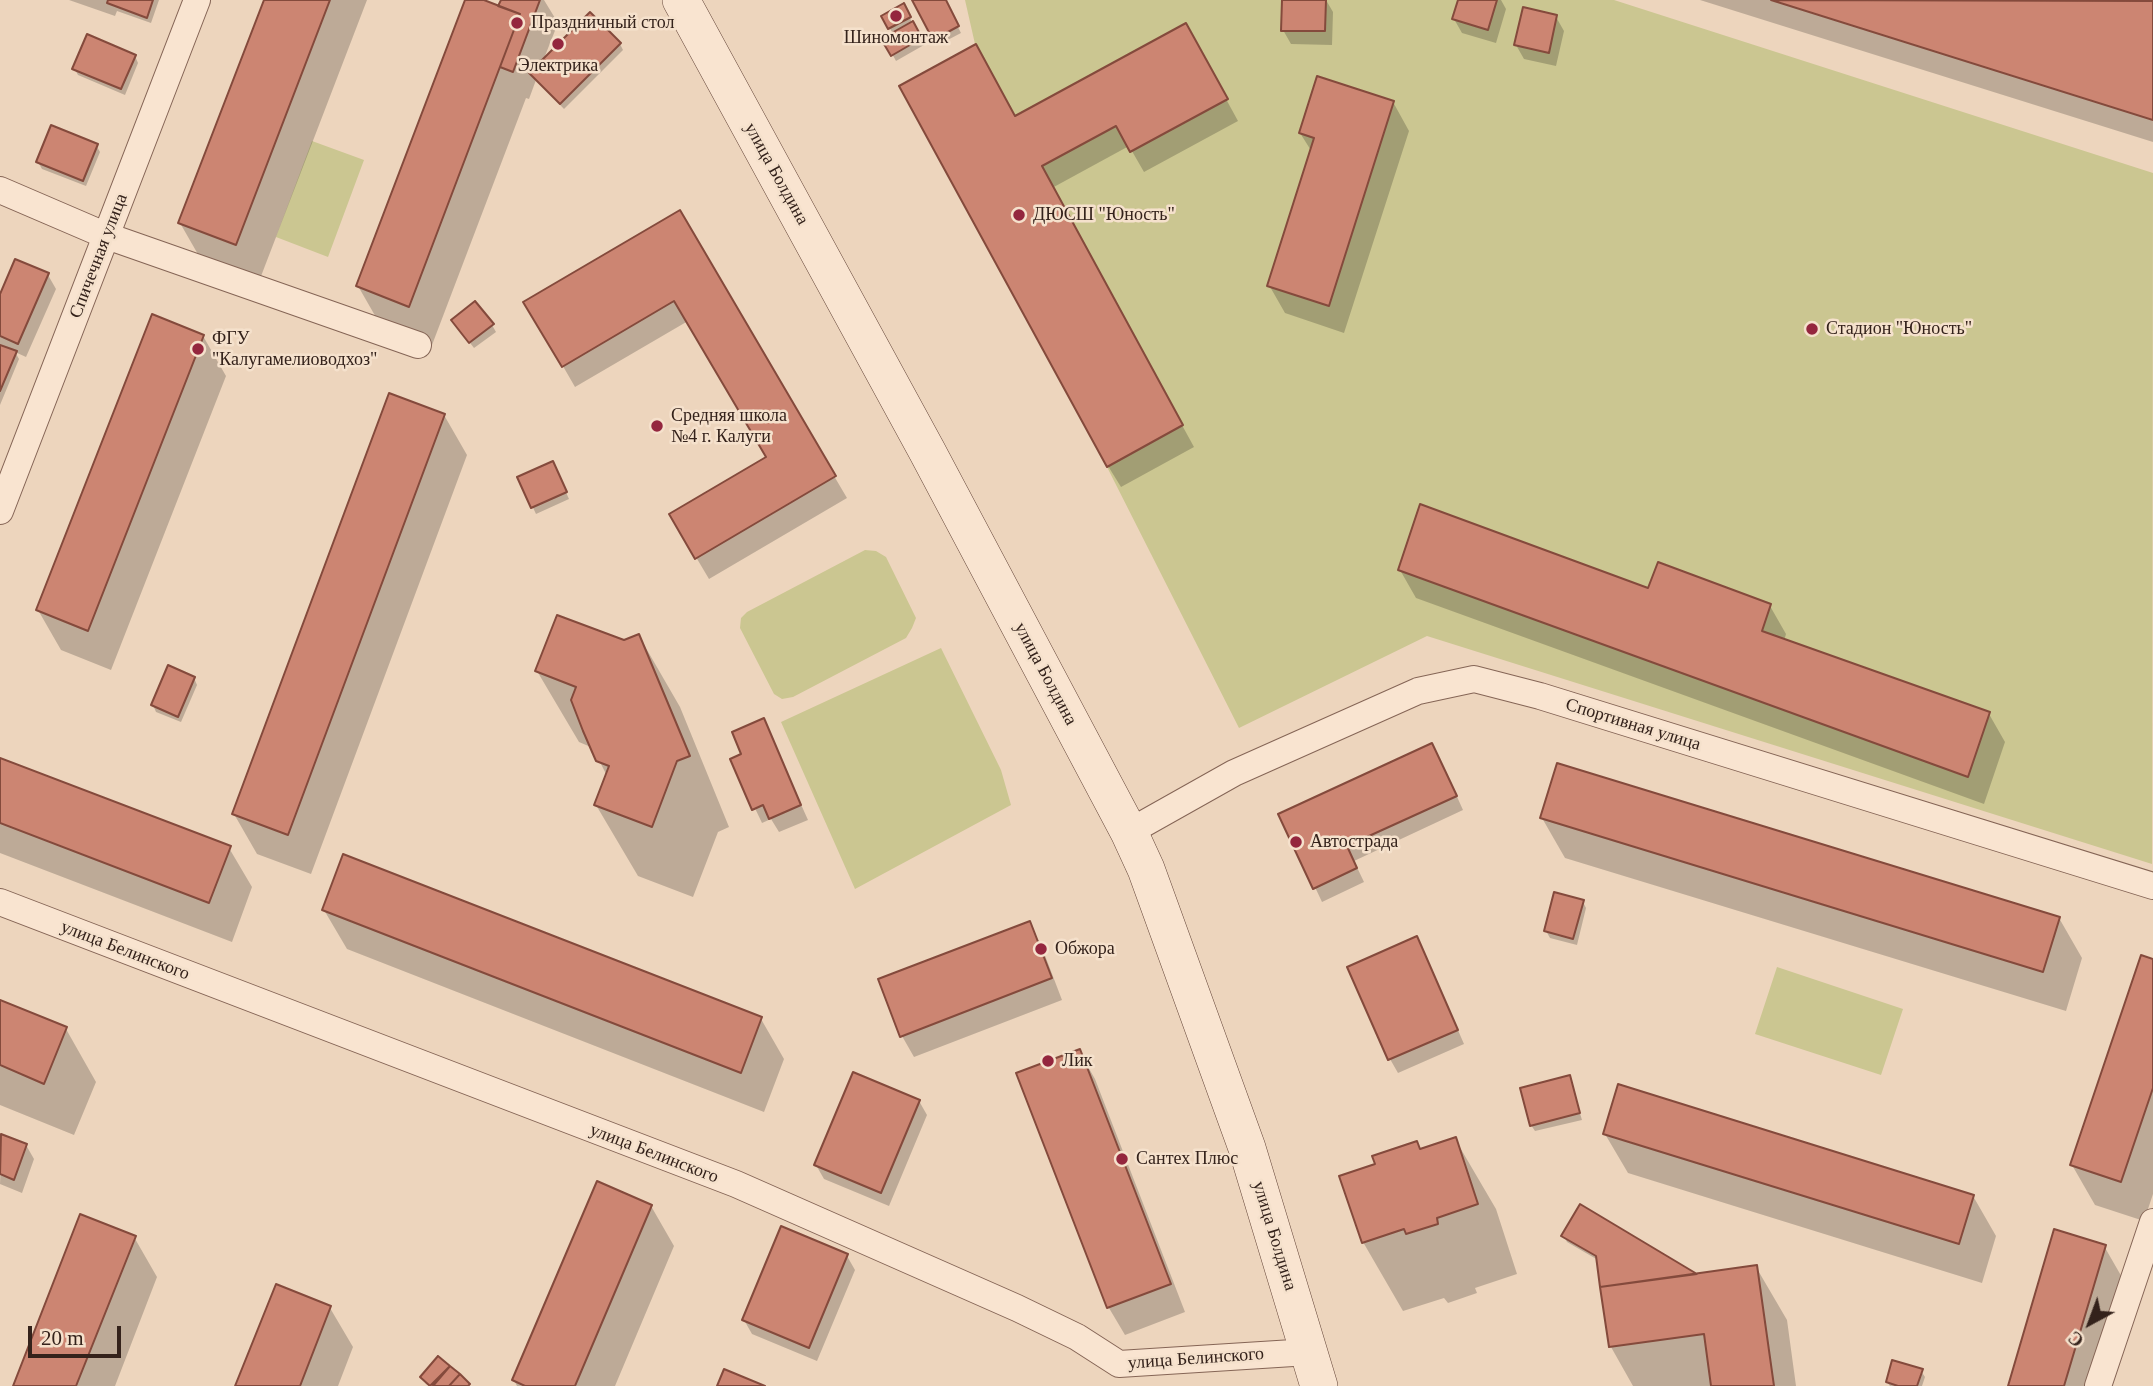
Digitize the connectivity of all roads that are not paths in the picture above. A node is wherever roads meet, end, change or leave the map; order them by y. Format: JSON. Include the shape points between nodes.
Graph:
{"nodes":[{"id":1,"x":197,"y":0,"type":"edge"},
{"id":2,"x":681,"y":0,"type":"edge"},
{"id":3,"x":0,"y":190,"type":"edge"},
{"id":4,"x":107,"y":236,"type":"junction"},
{"id":5,"x":418,"y":345,"type":"dead end"},
{"id":6,"x":0,"y":511,"type":"edge"},
{"id":7,"x":1129,"y":832,"type":"junction"},
{"id":8,"x":2153,"y":886,"type":"edge"},
{"id":9,"x":0,"y":902,"type":"edge"},
{"id":10,"x":2153,"y":1222,"type":"edge"},
{"id":11,"x":1314,"y":1369,"type":"edge"},
{"id":12,"x":2098,"y":1386,"type":"edge"}],
"edges":[{"from":1,"to":4,"type":"street","name":"Спичечная улица"},
{"from":2,"to":7,"type":"main road","name":"улица Болдина"},
{"from":3,"to":4,"type":"street"},
{"from":4,"to":5,"type":"street"},
{"from":4,"to":6,"type":"street","name":"Спичечная улица"},
{"from":7,"to":8,"type":"street","name":"Спортивная улица","via":[[1234,773],[1418,691],[1474,679]]},
{"from":7,"to":11,"type":"main road","name":"улица Болдина","via":[[1247,1148]]},
{"from":9,"to":11,"type":"street","name":"улица Белинского","via":[[736,1184],[1017,1308],[1119,1364]]},
{"from":10,"to":12,"type":"street"}]}
